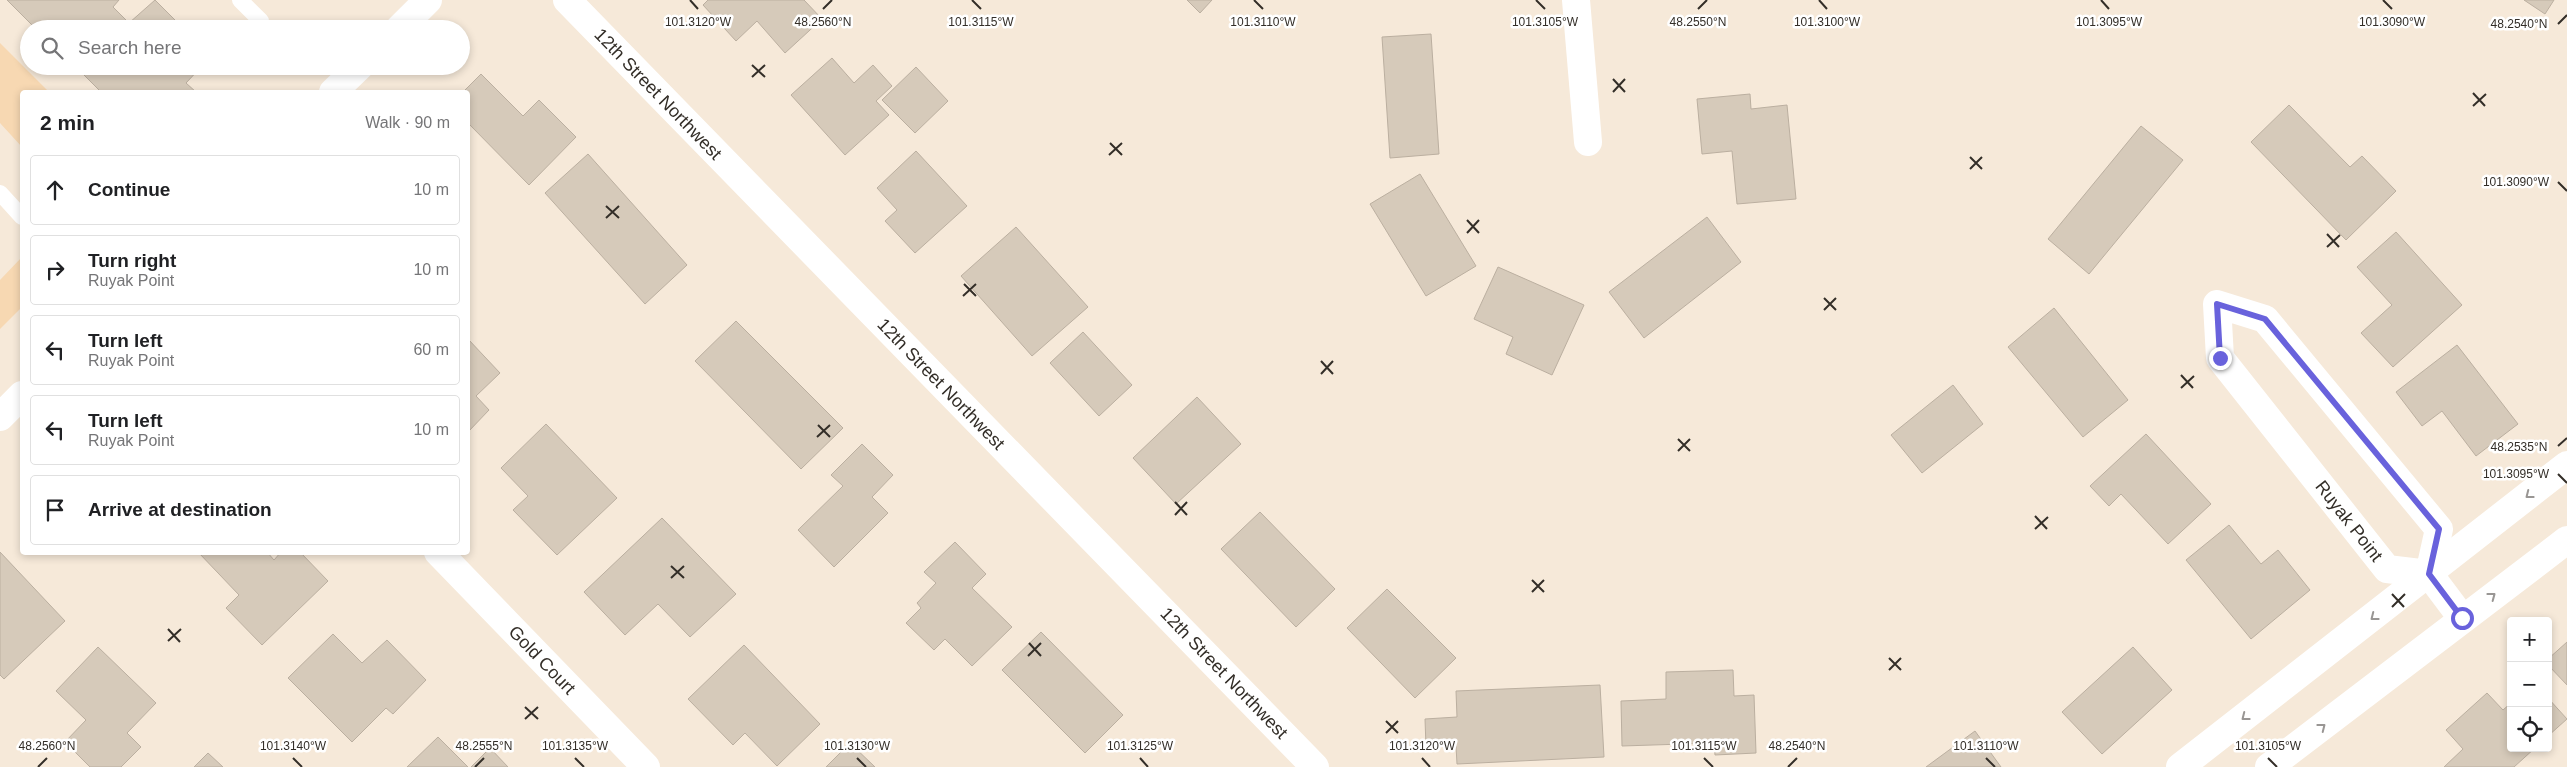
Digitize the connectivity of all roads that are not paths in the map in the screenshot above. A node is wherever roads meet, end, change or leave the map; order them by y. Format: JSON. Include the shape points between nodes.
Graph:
{"nodes":[{"id":1,"x":240,"y":0,"type":"edge"},
{"id":2,"x":428,"y":0,"type":"edge"},
{"id":3,"x":567,"y":0,"type":"edge"},
{"id":4,"x":1576,"y":0,"type":"edge"},
{"id":5,"x":261,"y":20,"type":"edge"},
{"id":6,"x":407,"y":20,"type":"edge"},
{"id":7,"x":351,"y":75,"type":"edge"},
{"id":8,"x":335,"y":90,"type":"edge"},
{"id":9,"x":1588,"y":142,"type":"dead end"},
{"id":10,"x":0,"y":194,"type":"edge"},
{"id":11,"x":20,"y":215,"type":"edge"},
{"id":12,"x":20,"y":397,"type":"edge"},
{"id":13,"x":0,"y":417,"type":"edge"},
{"id":14,"x":2567,"y":465,"type":"edge"},
{"id":15,"x":2567,"y":540,"type":"edge"},
{"id":16,"x":441,"y":555,"type":"edge"},
{"id":17,"x":2429,"y":574,"type":"junction"},
{"id":18,"x":2462,"y":618,"type":"junction"},
{"id":19,"x":2188,"y":765,"type":"edge"},
{"id":20,"x":646,"y":767,"type":"edge"},
{"id":21,"x":1315,"y":767,"type":"edge"},
{"id":22,"x":2269,"y":767,"type":"edge"}],
"edges":[{"from":1,"to":5,"type":"lane"},
{"from":2,"to":6,"type":"street"},
{"from":3,"to":21,"type":"street","name":"12th Street Northwest"},
{"from":4,"to":9,"type":"street"},
{"from":7,"to":8,"type":"street"},
{"from":10,"to":11,"type":"lane"},
{"from":12,"to":13,"type":"street"},
{"from":14,"to":17,"type":"street","one_way":true},
{"from":18,"to":15,"type":"street","one_way":true},
{"from":16,"to":20,"type":"street","name":"Gold Court"},
{"from":17,"to":17,"type":"street","name":"Ruyak Point","via":[[2439,529],[2265,319],[2217,304],[2220,358],[2387,569]]},
{"from":17,"to":18,"type":"street"},
{"from":17,"to":19,"type":"street","one_way":true},
{"from":22,"to":18,"type":"street","one_way":true}]}
